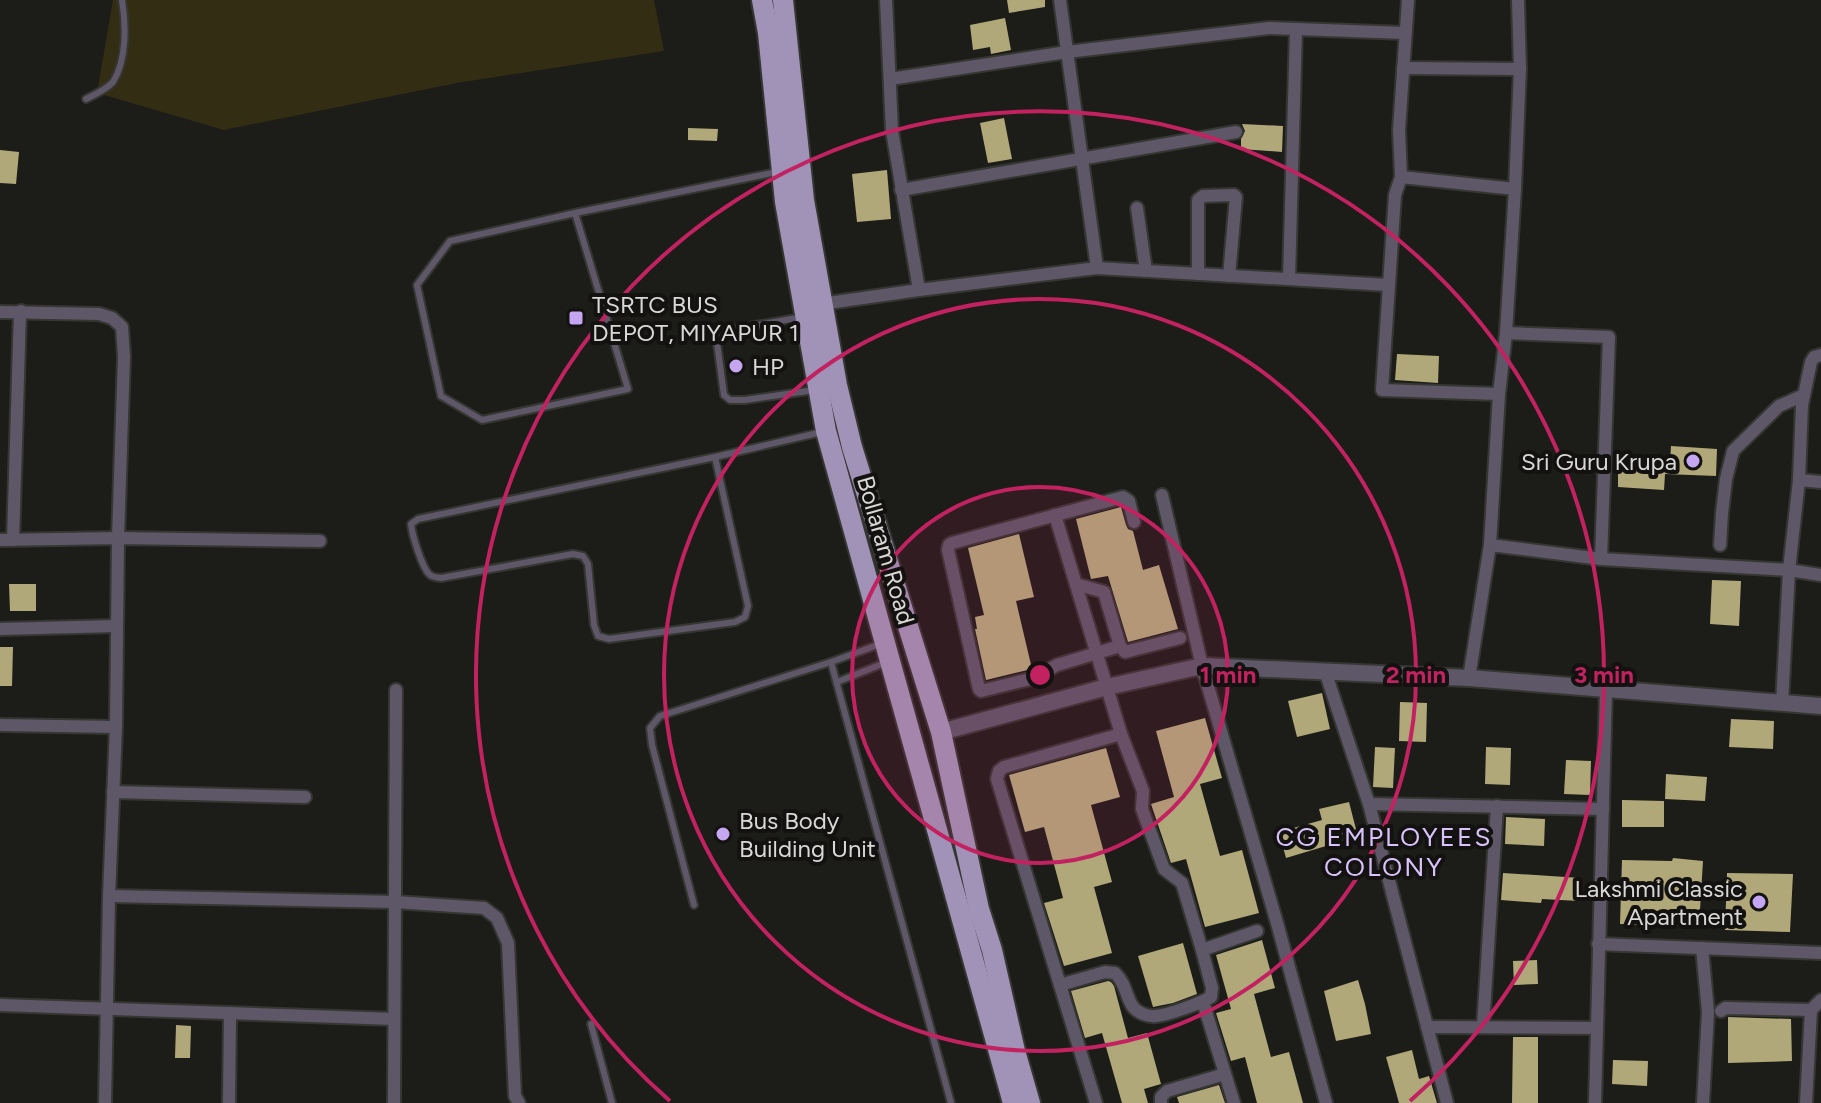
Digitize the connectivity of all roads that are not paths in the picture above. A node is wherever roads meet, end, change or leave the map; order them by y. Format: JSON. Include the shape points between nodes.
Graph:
{"nodes":[{"id":1,"x":122,"y":0,"type":"edge"},
{"id":2,"x":762,"y":0,"type":"edge"},
{"id":3,"x":783,"y":0,"type":"edge"},
{"id":4,"x":886,"y":0,"type":"edge"},
{"id":5,"x":1060,"y":0,"type":"edge"},
{"id":6,"x":1408,"y":0,"type":"edge"},
{"id":7,"x":1518,"y":0,"type":"edge"},
{"id":8,"x":1296,"y":29,"type":"junction"},
{"id":9,"x":1405,"y":33,"type":"junction"},
{"id":10,"x":1067,"y":52,"type":"junction"},
{"id":11,"x":1403,"y":68,"type":"junction"},
{"id":12,"x":1520,"y":69,"type":"junction"},
{"id":13,"x":890,"y":79,"type":"junction"},
{"id":14,"x":86,"y":99,"type":"dead end"},
{"id":15,"x":1236,"y":132,"type":"dead end"},
{"id":16,"x":1082,"y":159,"type":"junction"},
{"id":17,"x":791,"y":170,"type":"junction"},
{"id":18,"x":1401,"y":177,"type":"junction"},
{"id":19,"x":1515,"y":189,"type":"junction"},
{"id":20,"x":901,"y":190,"type":"junction"},
{"id":21,"x":1137,"y":208,"type":"dead end"},
{"id":22,"x":575,"y":213,"type":"junction"},
{"id":23,"x":1097,"y":268,"type":"junction"},
{"id":24,"x":1146,"y":271,"type":"junction"},
{"id":25,"x":1198,"y":274,"type":"junction"},
{"id":26,"x":1229,"y":276,"type":"junction"},
{"id":27,"x":1289,"y":279,"type":"junction"},
{"id":28,"x":1388,"y":285,"type":"junction"},
{"id":29,"x":919,"y":290,"type":"junction"},
{"id":30,"x":813,"y":310,"type":"junction"},
{"id":31,"x":0,"y":312,"type":"edge"},
{"id":32,"x":20,"y":312,"type":"junction"},
{"id":33,"x":1506,"y":333,"type":"junction"},
{"id":34,"x":1821,"y":355,"type":"edge"},
{"id":35,"x":818,"y":389,"type":"junction"},
{"id":36,"x":1499,"y":394,"type":"junction"},
{"id":37,"x":1804,"y":395,"type":"junction"},
{"id":38,"x":826,"y":431,"type":"junction"},
{"id":39,"x":715,"y":457,"type":"junction"},
{"id":40,"x":1799,"y":480,"type":"junction"},
{"id":41,"x":1821,"y":482,"type":"edge"},
{"id":42,"x":1162,"y":495,"type":"dead end"},
{"id":43,"x":1055,"y":515,"type":"junction"},
{"id":44,"x":1134,"y":522,"type":"dead end"},
{"id":45,"x":118,"y":538,"type":"junction"},
{"id":46,"x":7,"y":540,"type":"edge"},
{"id":47,"x":320,"y":541,"type":"dead end"},
{"id":48,"x":1490,"y":545,"type":"junction"},
{"id":49,"x":1720,"y":545,"type":"dead end"},
{"id":50,"x":1601,"y":559,"type":"junction"},
{"id":51,"x":1789,"y":570,"type":"junction"},
{"id":52,"x":1821,"y":575,"type":"edge"},
{"id":53,"x":1076,"y":584,"type":"junction"},
{"id":54,"x":116,"y":626,"type":"junction"},
{"id":55,"x":0,"y":629,"type":"edge"},
{"id":56,"x":1180,"y":638,"type":"dead end"},
{"id":57,"x":1120,"y":646,"type":"junction"},
{"id":58,"x":888,"y":652,"type":"junction"},
{"id":59,"x":1097,"y":654,"type":"junction"},
{"id":60,"x":831,"y":662,"type":"junction"},
{"id":61,"x":1202,"y":666,"type":"junction"},
{"id":62,"x":1325,"y":671,"type":"junction"},
{"id":63,"x":1469,"y":678,"type":"junction"},
{"id":64,"x":837,"y":682,"type":"junction"},
{"id":65,"x":1107,"y":687,"type":"junction"},
{"id":66,"x":1606,"y":689,"type":"junction"},
{"id":67,"x":396,"y":690,"type":"dead end"},
{"id":68,"x":1782,"y":704,"type":"junction"},
{"id":69,"x":1821,"y":706,"type":"edge"},
{"id":70,"x":0,"y":725,"type":"edge"},
{"id":71,"x":116,"y":727,"type":"junction"},
{"id":72,"x":941,"y":732,"type":"junction"},
{"id":73,"x":1121,"y":734,"type":"junction"},
{"id":74,"x":113,"y":792,"type":"junction"},
{"id":75,"x":305,"y":797,"type":"dead end"},
{"id":76,"x":1369,"y":804,"type":"junction"},
{"id":77,"x":1497,"y":806,"type":"junction"},
{"id":78,"x":1603,"y":809,"type":"junction"},
{"id":79,"x":109,"y":896,"type":"junction"},
{"id":80,"x":395,"y":902,"type":"junction"},
{"id":81,"x":694,"y":905,"type":"dead end"},
{"id":82,"x":1257,"y":931,"type":"dead end"},
{"id":83,"x":1598,"y":944,"type":"junction"},
{"id":84,"x":1702,"y":948,"type":"junction"},
{"id":85,"x":1202,"y":950,"type":"junction"},
{"id":86,"x":1821,"y":953,"type":"edge"},
{"id":87,"x":1060,"y":985,"type":"junction"},
{"id":88,"x":1821,"y":1000,"type":"edge"},
{"id":89,"x":1203,"y":1002,"type":"junction"},
{"id":90,"x":0,"y":1005,"type":"edge"},
{"id":91,"x":107,"y":1009,"type":"junction"},
{"id":92,"x":1811,"y":1010,"type":"junction"},
{"id":93,"x":1721,"y":1011,"type":"dead end"},
{"id":94,"x":230,"y":1013,"type":"junction"},
{"id":95,"x":394,"y":1019,"type":"junction"},
{"id":96,"x":591,"y":1024,"type":"dead end"},
{"id":97,"x":1427,"y":1027,"type":"junction"},
{"id":98,"x":1483,"y":1027,"type":"junction"},
{"id":99,"x":1597,"y":1028,"type":"junction"},
{"id":100,"x":1225,"y":1074,"type":"junction"},
{"id":101,"x":105,"y":1103,"type":"edge"},
{"id":102,"x":229,"y":1103,"type":"edge"},
{"id":103,"x":394,"y":1103,"type":"edge"},
{"id":104,"x":519,"y":1103,"type":"edge"},
{"id":105,"x":612,"y":1103,"type":"edge"},
{"id":106,"x":951,"y":1103,"type":"edge"},
{"id":107,"x":1013,"y":1103,"type":"edge"},
{"id":108,"x":1030,"y":1103,"type":"edge"},
{"id":109,"x":1096,"y":1103,"type":"edge"},
{"id":110,"x":1161,"y":1103,"type":"edge"},
{"id":111,"x":1234,"y":1103,"type":"edge"},
{"id":112,"x":1326,"y":1103,"type":"edge"},
{"id":113,"x":1447,"y":1103,"type":"edge"},
{"id":114,"x":1595,"y":1103,"type":"edge"},
{"id":115,"x":1703,"y":1103,"type":"edge"},
{"id":116,"x":1806,"y":1103,"type":"edge"}],
"edges":[{"from":1,"to":14,"type":"lane","via":[[122,61],[112,84]]},
{"from":2,"to":17,"type":"main road","name":"Bollaram Road"},
{"from":3,"to":17,"type":"main road","name":"Bollaram Road"},
{"from":4,"to":13,"type":"street"},
{"from":5,"to":10,"type":"street"},
{"from":6,"to":9,"type":"street"},
{"from":7,"to":12,"type":"street"},
{"from":8,"to":9,"type":"street"},
{"from":8,"to":10,"type":"street"},
{"from":8,"to":27,"type":"street"},
{"from":9,"to":11,"type":"street"},
{"from":10,"to":13,"type":"street"},
{"from":10,"to":16,"type":"street"},
{"from":11,"to":12,"type":"street"},
{"from":11,"to":18,"type":"street"},
{"from":12,"to":19,"type":"street"},
{"from":13,"to":20,"type":"street"},
{"from":15,"to":16,"type":"street"},
{"from":16,"to":20,"type":"street"},
{"from":16,"to":23,"type":"street"},
{"from":17,"to":22,"type":"lane"},
{"from":17,"to":30,"type":"main road","name":"Bollaram Road","via":[[804,200]]},
{"from":18,"to":19,"type":"street"},
{"from":18,"to":28,"type":"street"},
{"from":19,"to":33,"type":"street"},
{"from":20,"to":29,"type":"street"},
{"from":21,"to":24,"type":"street"},
{"from":22,"to":22,"type":"lane","via":[[450,241],[417,285],[441,396],[482,420],[628,389]]},
{"from":23,"to":24,"type":"street"},
{"from":23,"to":29,"type":"street"},
{"from":24,"to":25,"type":"street"},
{"from":25,"to":26,"type":"street"},
{"from":25,"to":26,"type":"street","via":[[1198,200],[1234,195]]},
{"from":26,"to":27,"type":"street"},
{"from":27,"to":28,"type":"street"},
{"from":28,"to":36,"type":"street","via":[[1382,390]]},
{"from":29,"to":30,"type":"street"},
{"from":30,"to":35,"type":"main road","name":"Bollaram Road"},
{"from":30,"to":35,"type":"lane","via":[[733,329],[718,335],[717,343],[724,395],[730,400]]},
{"from":30,"to":72,"type":"main road","name":"Bollaram Road"},
{"from":31,"to":32,"type":"street"},
{"from":32,"to":45,"type":"street","via":[[99,314],[122,327]]},
{"from":32,"to":46,"type":"street"},
{"from":33,"to":36,"type":"street"},
{"from":33,"to":50,"type":"street","via":[[1609,337]]},
{"from":34,"to":37,"type":"street","via":[[1811,362]]},
{"from":35,"to":38,"type":"main road","name":"Bollaram Road"},
{"from":36,"to":48,"type":"street"},
{"from":37,"to":40,"type":"street"},
{"from":37,"to":49,"type":"street","via":[[1779,406],[1730,455]]},
{"from":38,"to":39,"type":"lane"},
{"from":38,"to":58,"type":"main road","name":"Bollaram Road"},
{"from":39,"to":39,"type":"lane","via":[[418,519],[411,524],[412,532],[433,577],[583,556],[598,636],[609,639],[735,622],[745,617],[748,606]]},
{"from":40,"to":41,"type":"street"},
{"from":40,"to":51,"type":"street"},
{"from":42,"to":61,"type":"street"},
{"from":43,"to":44,"type":"street","via":[[1123,497]]},
{"from":43,"to":53,"type":"street"},
{"from":43,"to":59,"type":"street","via":[[949,545],[979,689],[1034,678]]},
{"from":45,"to":46,"type":"street"},
{"from":45,"to":47,"type":"street"},
{"from":45,"to":54,"type":"street"},
{"from":48,"to":50,"type":"street"},
{"from":48,"to":63,"type":"street"},
{"from":50,"to":51,"type":"street"},
{"from":51,"to":52,"type":"street"},
{"from":51,"to":68,"type":"street"},
{"from":53,"to":57,"type":"street","via":[[1104,592]]},
{"from":53,"to":59,"type":"street"},
{"from":54,"to":55,"type":"street"},
{"from":54,"to":71,"type":"street"},
{"from":56,"to":57,"type":"street","via":[[1129,652]]},
{"from":57,"to":59,"type":"street"},
{"from":58,"to":60,"type":"lane"},
{"from":58,"to":64,"type":"lane"},
{"from":58,"to":107,"type":"main road","name":"Bollaram Road"},
{"from":59,"to":65,"type":"street"},
{"from":60,"to":64,"type":"lane"},
{"from":60,"to":81,"type":"lane","via":[[660,716],[650,728]]},
{"from":61,"to":62,"type":"street"},
{"from":61,"to":65,"type":"street"},
{"from":61,"to":112,"type":"street"},
{"from":62,"to":63,"type":"street"},
{"from":62,"to":76,"type":"street"},
{"from":63,"to":66,"type":"street"},
{"from":64,"to":106,"type":"lane"},
{"from":65,"to":72,"type":"street"},
{"from":65,"to":73,"type":"street"},
{"from":66,"to":68,"type":"street"},
{"from":66,"to":78,"type":"street"},
{"from":67,"to":80,"type":"street"},
{"from":68,"to":69,"type":"street"},
{"from":70,"to":71,"type":"street"},
{"from":71,"to":74,"type":"street"},
{"from":72,"to":108,"type":"main road","name":"Bollaram Road","via":[[979,909]]},
{"from":73,"to":85,"type":"street","via":[[1143,791],[1142,809],[1161,863],[1182,883]]},
{"from":73,"to":87,"type":"street","via":[[1004,767],[997,779]]},
{"from":74,"to":75,"type":"street"},
{"from":74,"to":79,"type":"street"},
{"from":76,"to":77,"type":"street"},
{"from":76,"to":97,"type":"street"},
{"from":77,"to":78,"type":"street"},
{"from":77,"to":98,"type":"street"},
{"from":78,"to":83,"type":"street"},
{"from":79,"to":80,"type":"street"},
{"from":79,"to":91,"type":"street"},
{"from":80,"to":95,"type":"street"},
{"from":80,"to":104,"type":"street","via":[[484,908],[497,918],[508,943]]},
{"from":82,"to":85,"type":"street"},
{"from":83,"to":84,"type":"street"},
{"from":83,"to":99,"type":"street"},
{"from":84,"to":86,"type":"street"},
{"from":84,"to":115,"type":"street","via":[[1708,1012]]},
{"from":85,"to":89,"type":"street","via":[[1212,988],[1211,997]]},
{"from":87,"to":89,"type":"street","via":[[1115,973],[1133,1006],[1155,1017]]},
{"from":87,"to":109,"type":"street"},
{"from":88,"to":92,"type":"street"},
{"from":89,"to":100,"type":"street"},
{"from":90,"to":91,"type":"street"},
{"from":91,"to":94,"type":"street"},
{"from":91,"to":101,"type":"street"},
{"from":92,"to":93,"type":"street"},
{"from":92,"to":116,"type":"street"},
{"from":94,"to":95,"type":"street"},
{"from":94,"to":102,"type":"street"},
{"from":95,"to":103,"type":"street"},
{"from":96,"to":105,"type":"lane"},
{"from":97,"to":98,"type":"street"},
{"from":97,"to":113,"type":"street"},
{"from":98,"to":99,"type":"street"},
{"from":99,"to":114,"type":"street"},
{"from":100,"to":110,"type":"street","via":[[1167,1091]]},
{"from":100,"to":111,"type":"street"}]}
